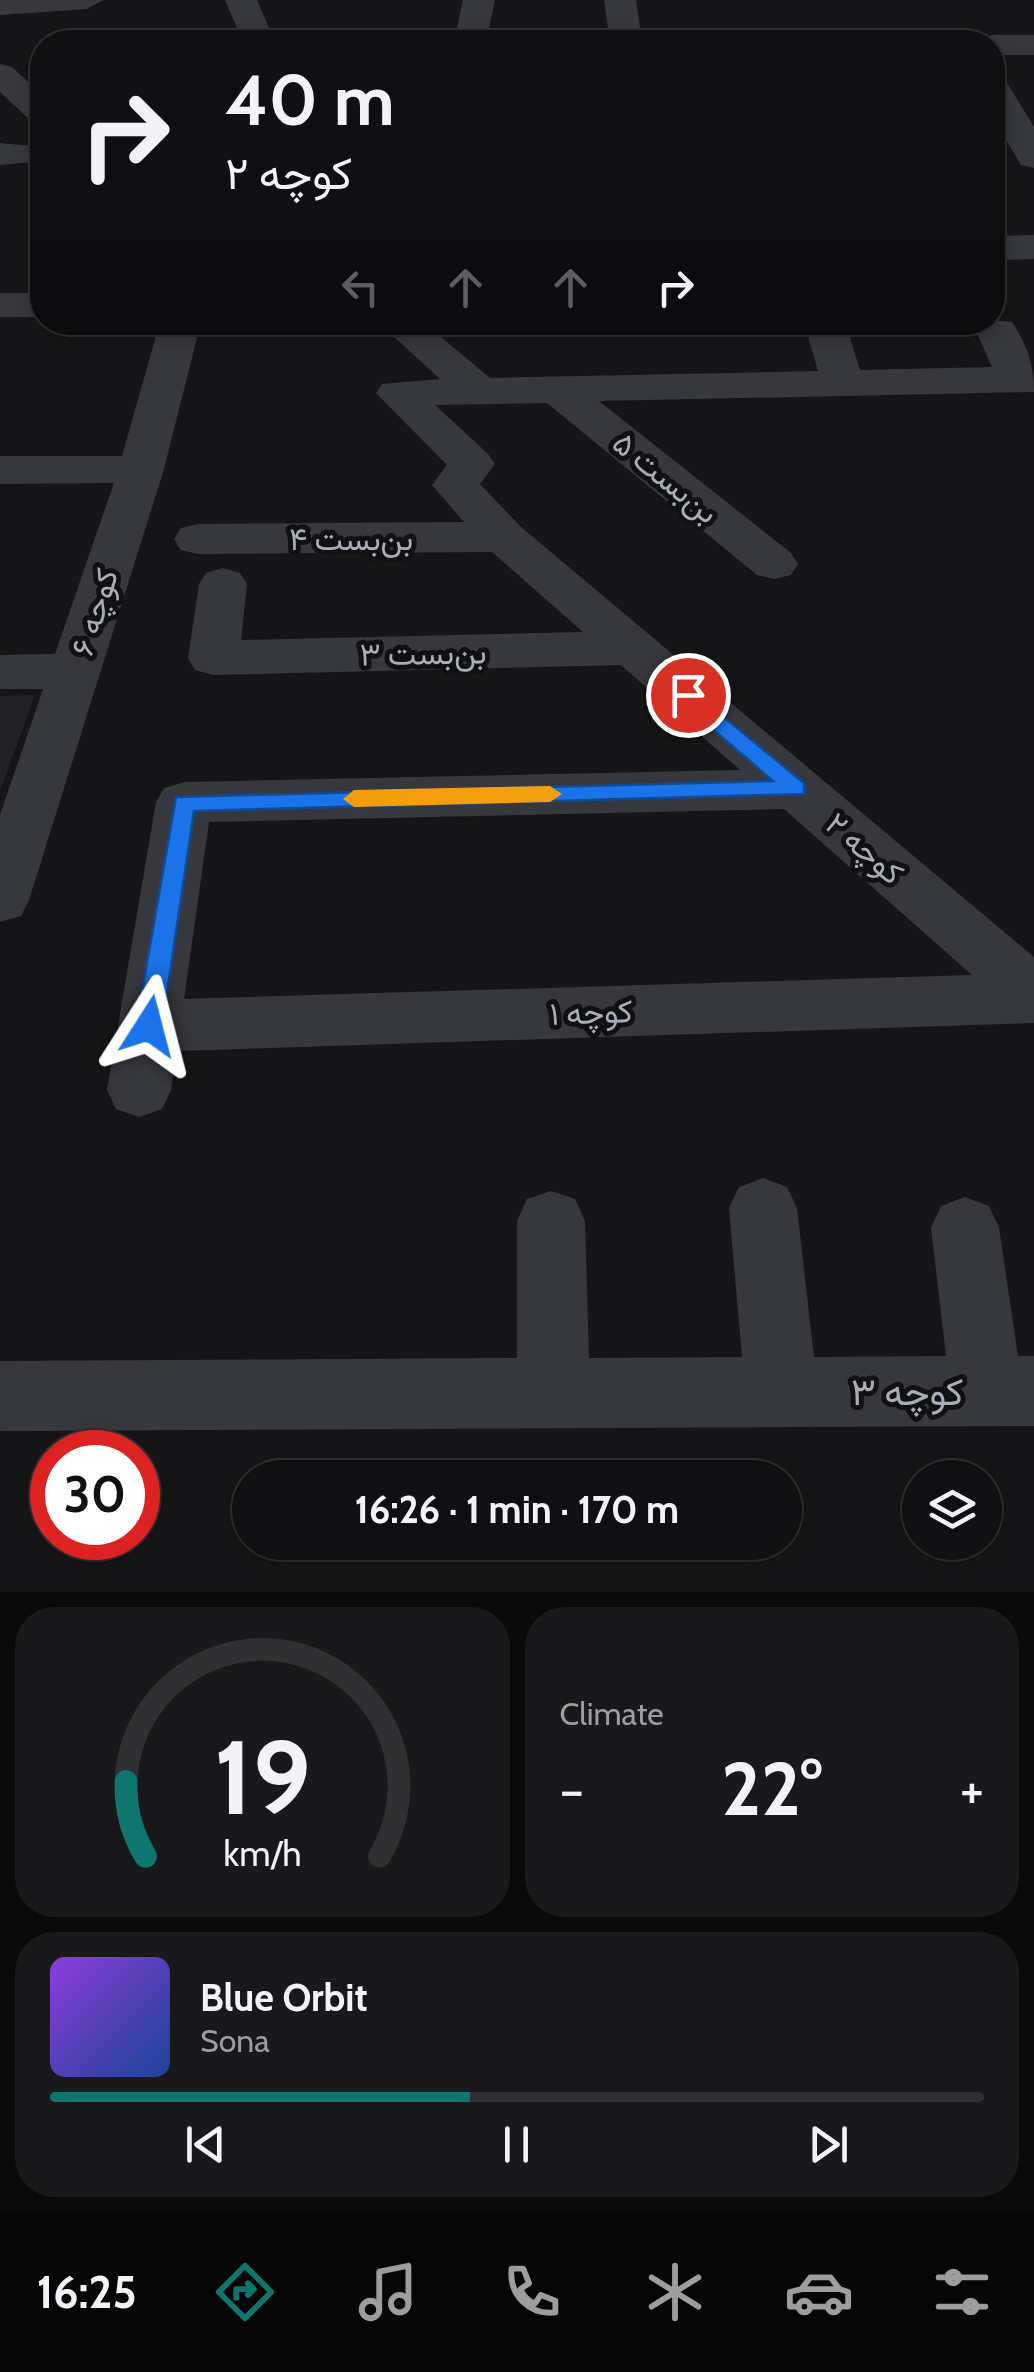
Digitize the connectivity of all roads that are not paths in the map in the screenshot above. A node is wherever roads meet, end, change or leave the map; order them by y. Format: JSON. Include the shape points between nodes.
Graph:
{"nodes":[{"id":1,"x":87,"y":0,"type":"edge"},
{"id":2,"x":242,"y":0,"type":"edge"},
{"id":3,"x":479,"y":0,"type":"edge"},
{"id":4,"x":620,"y":0,"type":"edge"},
{"id":5,"x":0,"y":6,"type":"edge"},
{"id":6,"x":254,"y":30,"type":"edge"},
{"id":7,"x":473,"y":30,"type":"edge"},
{"id":8,"x":624,"y":30,"type":"edge"},
{"id":9,"x":1005,"y":44,"type":"edge"},
{"id":10,"x":1034,"y":44,"type":"edge"},
{"id":11,"x":0,"y":74,"type":"edge"},
{"id":12,"x":30,"y":102,"type":"edge"},
{"id":13,"x":1005,"y":107,"type":"edge"},
{"id":14,"x":1034,"y":157,"type":"edge"},
{"id":15,"x":1005,"y":158,"type":"edge"},
{"id":16,"x":1034,"y":247,"type":"edge"},
{"id":17,"x":1005,"y":248,"type":"edge"},
{"id":18,"x":0,"y":304,"type":"edge"},
{"id":19,"x":30,"y":304,"type":"edge"},
{"id":20,"x":177,"y":335,"type":"edge"},
{"id":21,"x":413,"y":335,"type":"edge"},
{"id":22,"x":828,"y":335,"type":"edge"},
{"id":23,"x":1000,"y":335,"type":"edge"},
{"id":24,"x":1027,"y":379,"type":"edge"},
{"id":25,"x":843,"y":384,"type":"junction"},
{"id":26,"x":557,"y":389,"type":"junction"},
{"id":27,"x":479,"y":391,"type":"junction"},
{"id":28,"x":140,"y":469,"type":"junction"},
{"id":29,"x":0,"y":470,"type":"edge"},
{"id":30,"x":504,"y":537,"type":"junction"},
{"id":31,"x":198,"y":538,"type":"dead end"},
{"id":32,"x":774,"y":564,"type":"dead end"},
{"id":33,"x":223,"y":584,"type":"dead end"},
{"id":34,"x":634,"y":648,"type":"junction"},
{"id":35,"x":75,"y":670,"type":"junction"},
{"id":36,"x":0,"y":672,"type":"edge"},
{"id":37,"x":796,"y":788,"type":"junction"},
{"id":38,"x":0,"y":900,"type":"edge"},
{"id":39,"x":1034,"y":996,"type":"edge"},
{"id":40,"x":149,"y":1026,"type":"junction"},
{"id":41,"x":140,"y":1090,"type":"dead end"},
{"id":42,"x":763,"y":1208,"type":"dead end"},
{"id":43,"x":552,"y":1221,"type":"dead end"},
{"id":44,"x":965,"y":1228,"type":"dead end"},
{"id":45,"x":1011,"y":1391,"type":"edge"},
{"id":46,"x":780,"y":1392,"type":"junction"},
{"id":47,"x":554,"y":1393,"type":"junction"},
{"id":48,"x":0,"y":1396,"type":"edge"}],
"edges":[{"from":1,"to":5,"type":"street"},
{"from":2,"to":6,"type":"street"},
{"from":3,"to":7,"type":"street"},
{"from":4,"to":8,"type":"street"},
{"from":9,"to":10,"type":"street"},
{"from":11,"to":12,"type":"street"},
{"from":13,"to":14,"type":"street"},
{"from":14,"to":15,"type":"street"},
{"from":16,"to":17,"type":"street"},
{"from":18,"to":19,"type":"street"},
{"from":20,"to":28,"type":"street","name":"کوچه ۶"},
{"from":21,"to":27,"type":"street"},
{"from":22,"to":25,"type":"street"},
{"from":23,"to":24,"type":"street"},
{"from":24,"to":25,"type":"street"},
{"from":25,"to":26,"type":"street"},
{"from":26,"to":27,"type":"street"},
{"from":26,"to":32,"type":"street","name":"بن‌بست ۵"},
{"from":27,"to":30,"type":"street","via":[[398,393],[472,464],[455,485]]},
{"from":28,"to":29,"type":"street"},
{"from":28,"to":35,"type":"street","name":"کوچه ۶"},
{"from":30,"to":31,"type":"street","name":"بن‌بست ۴"},
{"from":30,"to":34,"type":"street"},
{"from":33,"to":34,"type":"street","name":"بن‌بست ۳","via":[[213,658]]},
{"from":34,"to":37,"type":"street"},
{"from":35,"to":36,"type":"street"},
{"from":35,"to":38,"type":"street","name":"کوچه ۶"},
{"from":37,"to":39,"type":"street","name":"کوچه ۲"},
{"from":37,"to":40,"type":"street","name":"کوچه ۲","via":[[184,802]]},
{"from":39,"to":40,"type":"street","name":"کوچه ۱"},
{"from":40,"to":41,"type":"street"},
{"from":42,"to":46,"type":"street"},
{"from":43,"to":47,"type":"street"},
{"from":44,"to":45,"type":"street"},
{"from":45,"to":46,"type":"street","name":"کوچه ۳"},
{"from":46,"to":47,"type":"street"},
{"from":47,"to":48,"type":"street"}]}
